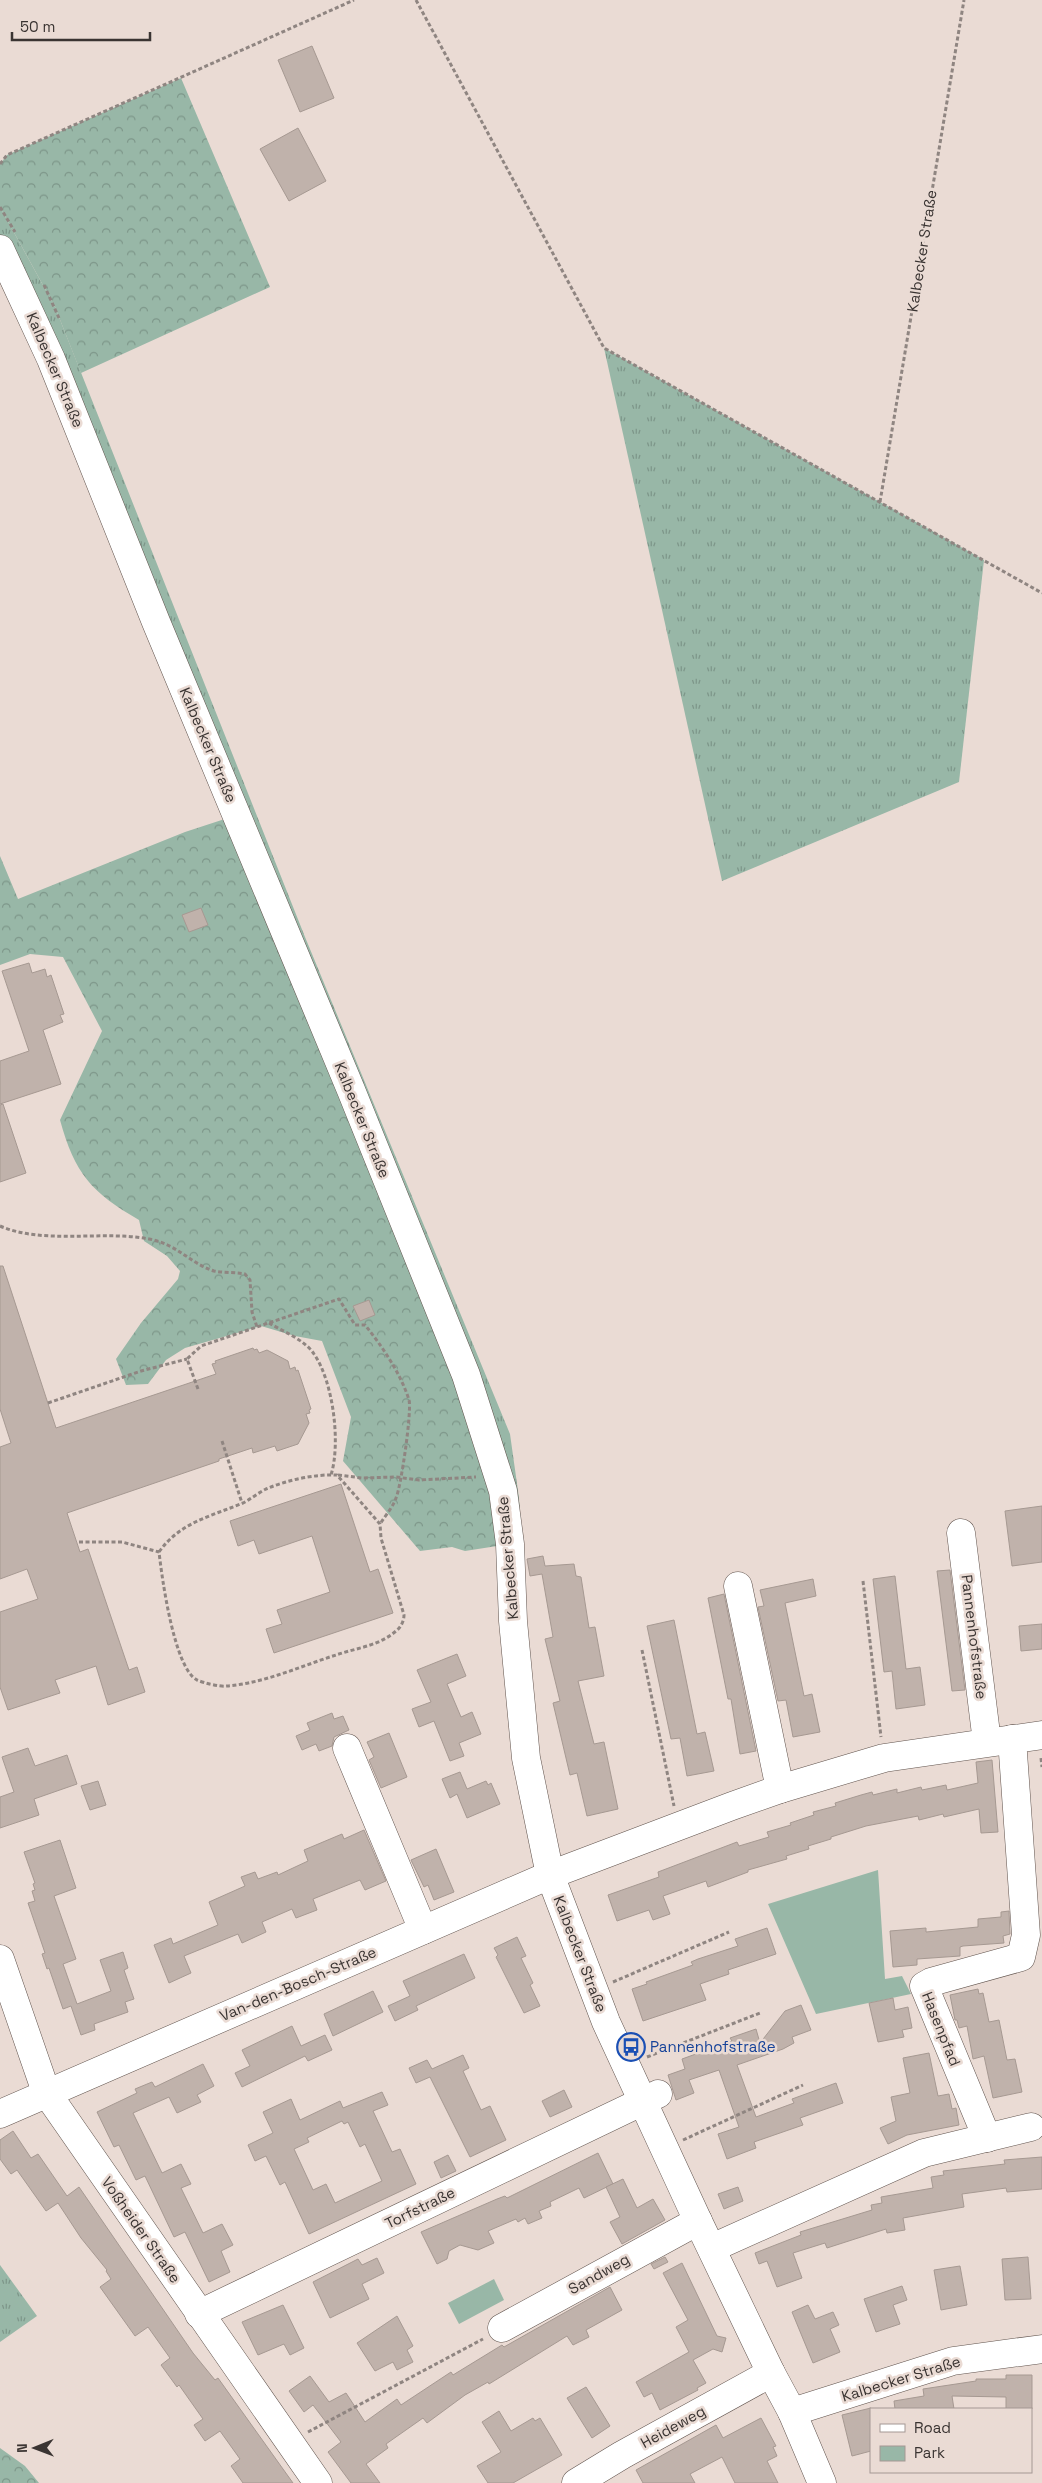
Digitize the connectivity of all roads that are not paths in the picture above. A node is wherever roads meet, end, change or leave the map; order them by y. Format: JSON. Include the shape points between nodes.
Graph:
{"nodes":[{"id":1,"x":0,"y":249,"type":"edge"},
{"id":2,"x":8,"y":281,"type":"edge"},
{"id":3,"x":961,"y":1533,"type":"dead end"},
{"id":4,"x":738,"y":1586,"type":"dead end"},
{"id":5,"x":1042,"y":1735,"type":"edge"},
{"id":6,"x":999,"y":1740,"type":"junction"},
{"id":7,"x":347,"y":1748,"type":"dead end"},
{"id":8,"x":780,"y":1789,"type":"junction"},
{"id":9,"x":550,"y":1875,"type":"junction"},
{"id":10,"x":423,"y":1930,"type":"junction"},
{"id":11,"x":1021,"y":1957,"type":"joint"},
{"id":12,"x":0,"y":1960,"type":"edge"},
{"id":13,"x":46,"y":2092,"type":"junction"},
{"id":14,"x":650,"y":2098,"type":"junction"},
{"id":15,"x":0,"y":2114,"type":"edge"},
{"id":16,"x":1031,"y":2127,"type":"dead end"},
{"id":17,"x":987,"y":2138,"type":"junction"},
{"id":18,"x":698,"y":2221,"type":"junction"},
{"id":19,"x":712,"y":2248,"type":"junction"},
{"id":20,"x":199,"y":2314,"type":"junction"},
{"id":21,"x":502,"y":2328,"type":"road end"},
{"id":22,"x":1042,"y":2349,"type":"edge"},
{"id":23,"x":771,"y":2374,"type":"junction"},
{"id":24,"x":792,"y":2412,"type":"junction"},
{"id":25,"x":318,"y":2483,"type":"edge"},
{"id":26,"x":576,"y":2483,"type":"edge"},
{"id":27,"x":822,"y":2483,"type":"edge"}],
"edges":[{"from":1,"to":2,"type":"street","name":"Kalbecker Straße"},
{"from":2,"to":9,"type":"street","name":"Kalbecker Straße","via":[[51,359],[466,1375],[499,1475],[510,1544],[526,1758]]},
{"from":3,"to":6,"type":"street","name":"Pannenhofstraße"},
{"from":4,"to":8,"type":"street"},
{"from":5,"to":6,"type":"street"},
{"from":6,"to":8,"type":"street","via":[[884,1758]]},
{"from":6,"to":11,"type":"street","name":"Pannenhofstraße","via":[[1026,1935]]},
{"from":7,"to":10,"type":"street"},
{"from":8,"to":9,"type":"street"},
{"from":9,"to":10,"type":"street","name":"Van-den-Bosch-Straße"},
{"from":9,"to":14,"type":"street","name":"Kalbecker Straße"},
{"from":10,"to":13,"type":"street","name":"Van-den-Bosch-Straße"},
{"from":11,"to":17,"type":"street","name":"Hasenpfad","via":[[924,1986]]},
{"from":12,"to":13,"type":"street","name":"Voßheider Straße"},
{"from":13,"to":15,"type":"street","name":"Van-den-Bosch-Straße"},
{"from":13,"to":20,"type":"street","name":"Voßheider Straße"},
{"from":14,"to":18,"type":"street","name":"Kalbecker Straße"},
{"from":14,"to":20,"type":"street","name":"Torfstraße"},
{"from":16,"to":17,"type":"street"},
{"from":17,"to":19,"type":"street","via":[[924,2153]]},
{"from":18,"to":19,"type":"street","name":"Kalbecker Straße"},
{"from":18,"to":21,"type":"street","name":"Sandweg"},
{"from":19,"to":23,"type":"street","name":"Kalbecker Straße"},
{"from":20,"to":25,"type":"street","name":"Voßheider Straße"},
{"from":22,"to":24,"type":"street","name":"Kalbecker Straße","via":[[953,2361]]},
{"from":23,"to":24,"type":"street","name":"Kalbecker Straße"},
{"from":23,"to":26,"type":"street","name":"Heideweg"},
{"from":24,"to":27,"type":"street","name":"Kalbecker Straße"}]}
